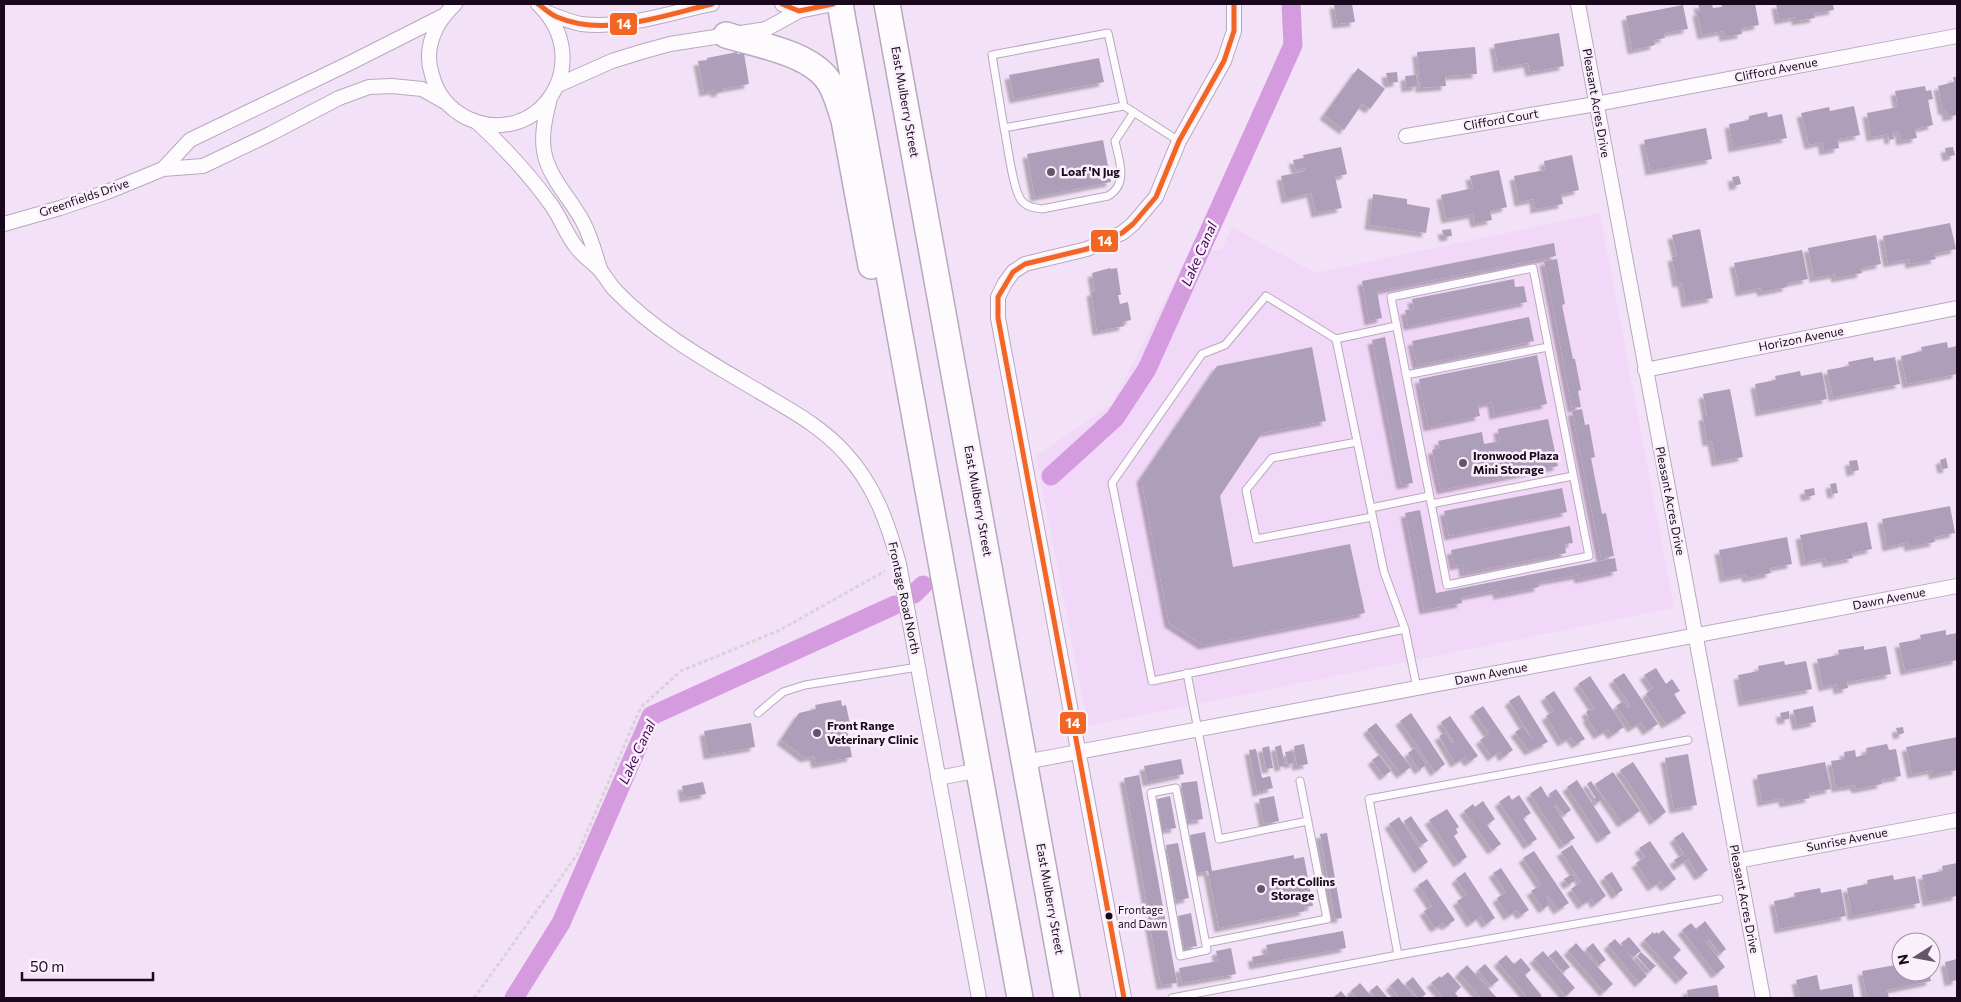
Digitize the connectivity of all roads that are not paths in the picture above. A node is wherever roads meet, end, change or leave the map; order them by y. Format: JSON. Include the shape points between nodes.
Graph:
{"nodes":[{"id":1,"x":454,"y":4,"type":"edge"},
{"id":2,"x":712,"y":4,"type":"edge"},
{"id":3,"x":782,"y":4,"type":"edge"},
{"id":4,"x":833,"y":4,"type":"edge"},
{"id":5,"x":840,"y":4,"type":"edge"},
{"id":6,"x":887,"y":4,"type":"edge"},
{"id":7,"x":1234,"y":4,"type":"edge"},
{"id":8,"x":1578,"y":4,"type":"edge"},
{"id":9,"x":542,"y":9,"type":"edge"},
{"id":10,"x":799,"y":11,"type":"junction"},
{"id":11,"x":443,"y":16,"type":"junction"},
{"id":12,"x":726,"y":36,"type":"junction"},
{"id":13,"x":1957,"y":36,"type":"edge"},
{"id":14,"x":558,"y":84,"type":"junction"},
{"id":15,"x":550,"y":98,"type":"junction"},
{"id":16,"x":446,"y":102,"type":"junction"},
{"id":17,"x":1596,"y":104,"type":"junction"},
{"id":18,"x":1124,"y":106,"type":"junction"},
{"id":19,"x":1134,"y":112,"type":"junction"},
{"id":20,"x":477,"y":122,"type":"junction"},
{"id":21,"x":1004,"y":128,"type":"junction"},
{"id":22,"x":1406,"y":136,"type":"dead end"},
{"id":23,"x":1179,"y":141,"type":"junction"},
{"id":24,"x":163,"y":169,"type":"junction"},
{"id":25,"x":4,"y":224,"type":"edge"},
{"id":26,"x":600,"y":270,"type":"junction"},
{"id":27,"x":1957,"y":308,"type":"edge"},
{"id":28,"x":1396,"y":326,"type":"junction"},
{"id":29,"x":1336,"y":339,"type":"junction"},
{"id":30,"x":903,"y":342,"type":"junction"},
{"id":31,"x":1548,"y":347,"type":"junction"},
{"id":32,"x":1645,"y":370,"type":"junction"},
{"id":33,"x":1406,"y":375,"type":"junction"},
{"id":34,"x":1357,"y":442,"type":"junction"},
{"id":35,"x":1573,"y":476,"type":"junction"},
{"id":36,"x":1429,"y":496,"type":"junction"},
{"id":37,"x":1431,"y":504,"type":"junction"},
{"id":38,"x":1371,"y":508,"type":"junction"},
{"id":39,"x":1372,"y":517,"type":"junction"},
{"id":40,"x":1957,"y":586,"type":"edge"},
{"id":41,"x":1405,"y":629,"type":"junction"},
{"id":42,"x":1695,"y":635,"type":"junction"},
{"id":43,"x":919,"y":667,"type":"junction"},
{"id":44,"x":1187,"y":673,"type":"junction"},
{"id":45,"x":1417,"y":688,"type":"junction"},
{"id":46,"x":758,"y":713,"type":"dead end"},
{"id":47,"x":1199,"y":729,"type":"junction"},
{"id":48,"x":1688,"y":740,"type":"dead end"},
{"id":49,"x":1077,"y":752,"type":"junction"},
{"id":50,"x":1025,"y":762,"type":"junction"},
{"id":51,"x":980,"y":770,"type":"junction"},
{"id":52,"x":938,"y":778,"type":"junction"},
{"id":53,"x":1300,"y":781,"type":"dead end"},
{"id":54,"x":1957,"y":820,"type":"edge"},
{"id":55,"x":1308,"y":821,"type":"junction"},
{"id":56,"x":1737,"y":861,"type":"junction"},
{"id":57,"x":1719,"y":899,"type":"dead end"},
{"id":58,"x":1206,"y":943,"type":"junction"},
{"id":59,"x":1398,"y":956,"type":"junction"},
{"id":60,"x":979,"y":998,"type":"edge"},
{"id":61,"x":1020,"y":998,"type":"edge"},
{"id":62,"x":1067,"y":998,"type":"edge"},
{"id":63,"x":1124,"y":998,"type":"edge"},
{"id":64,"x":1172,"y":998,"type":"edge"},
{"id":65,"x":1763,"y":998,"type":"edge"}],
"edges":[{"from":1,"to":11,"type":"street"},
{"from":2,"to":9,"type":"street","via":[[629,24],[604,25],[579,24]]},
{"from":3,"to":10,"type":"street"},
{"from":4,"to":10,"type":"street"},
{"from":5,"to":30,"type":"highway"},
{"from":6,"to":50,"type":"highway","name":"East Mulberry Street"},
{"from":7,"to":23,"type":"street","via":[[1234,31],[1224,61]]},
{"from":8,"to":17,"type":"street","name":"Pleasant Acres Drive"},
{"from":9,"to":14,"type":"street","via":[[559,33],[564,55]]},
{"from":10,"to":12,"type":"street","via":[[766,29]]},
{"from":11,"to":16,"type":"street","via":[[433,32],[429,59],[435,86]]},
{"from":11,"to":24,"type":"street","via":[[190,140]]},
{"from":12,"to":14,"type":"street","via":[[640,52]]},
{"from":12,"to":30,"type":"highway","via":[[794,55],[813,66],[829,82],[844,120],[872,271]]},
{"from":13,"to":17,"type":"street","name":"Clifford Avenue"},
{"from":14,"to":15,"type":"street"},
{"from":15,"to":20,"type":"street","via":[[528,117],[514,123],[495,125]]},
{"from":15,"to":26,"type":"street","via":[[543,138],[544,152],[553,176],[583,221]]},
{"from":16,"to":20,"type":"street"},
{"from":16,"to":24,"type":"street","via":[[422,89],[369,87],[339,98],[203,166]]},
{"from":17,"to":22,"type":"street","name":"Clifford Court"},
{"from":17,"to":32,"type":"street","name":"Pleasant Acres Drive"},
{"from":18,"to":19,"type":"lane"},
{"from":18,"to":21,"type":"lane"},
{"from":18,"to":21,"type":"lane","via":[[1108,33],[992,55]]},
{"from":19,"to":21,"type":"lane","via":[[1115,142],[1121,173],[1116,192],[1042,209],[1032,208],[1022,201],[1016,189]]},
{"from":19,"to":23,"type":"lane"},
{"from":20,"to":26,"type":"street","via":[[528,174],[553,207],[577,248]]},
{"from":23,"to":49,"type":"street","via":[[1156,197],[1133,224],[1122,233],[1087,249],[1026,264],[1013,272],[998,297],[998,318]]},
{"from":24,"to":25,"type":"street","name":"Greenfields Drive","via":[[108,192]]},
{"from":26,"to":43,"type":"street","name":"Frontage Road North","via":[[614,289],[647,319],[683,345],[805,418],[852,461],[877,499],[890,530]]},
{"from":27,"to":32,"type":"street","name":"Horizon Avenue"},
{"from":28,"to":29,"type":"lane"},
{"from":28,"to":31,"type":"lane","via":[[1391,297],[1533,268]]},
{"from":28,"to":33,"type":"lane"},
{"from":29,"to":34,"type":"lane"},
{"from":29,"to":44,"type":"lane","via":[[1266,296],[1225,345],[1202,354],[1112,484],[1152,681]]},
{"from":30,"to":51,"type":"highway"},
{"from":31,"to":33,"type":"lane"},
{"from":31,"to":35,"type":"lane"},
{"from":32,"to":42,"type":"street","name":"Pleasant Acres Drive"},
{"from":33,"to":36,"type":"lane"},
{"from":34,"to":38,"type":"lane"},
{"from":34,"to":39,"type":"lane","via":[[1272,458],[1246,490],[1256,539]]},
{"from":35,"to":37,"type":"lane"},
{"from":35,"to":37,"type":"lane","via":[[1589,556],[1447,585]]},
{"from":36,"to":37,"type":"lane"},
{"from":36,"to":38,"type":"lane"},
{"from":38,"to":39,"type":"lane"},
{"from":39,"to":41,"type":"lane","via":[[1384,572]]},
{"from":40,"to":42,"type":"street","name":"Dawn Avenue"},
{"from":41,"to":44,"type":"lane"},
{"from":41,"to":45,"type":"lane"},
{"from":42,"to":45,"type":"street","name":"Dawn Avenue"},
{"from":42,"to":56,"type":"street","name":"Pleasant Acres Drive"},
{"from":43,"to":46,"type":"lane","via":[[805,685],[783,692]]},
{"from":43,"to":52,"type":"street","name":"Frontage Road North"},
{"from":44,"to":47,"type":"lane"},
{"from":45,"to":47,"type":"street","name":"Dawn Avenue"},
{"from":47,"to":49,"type":"street","name":"Dawn Avenue"},
{"from":47,"to":55,"type":"lane","via":[[1219,839]]},
{"from":48,"to":59,"type":"lane","via":[[1369,799]]},
{"from":49,"to":50,"type":"street","name":"Dawn Avenue"},
{"from":49,"to":63,"type":"street"},
{"from":50,"to":62,"type":"highway","name":"East Mulberry Street"},
{"from":51,"to":52,"type":"street"},
{"from":51,"to":61,"type":"highway"},
{"from":52,"to":60,"type":"street","name":"Frontage Road North"},
{"from":53,"to":55,"type":"lane"},
{"from":54,"to":56,"type":"street","name":"Sunrise Avenue"},
{"from":55,"to":58,"type":"lane","via":[[1327,920]]},
{"from":56,"to":65,"type":"street","name":"Pleasant Acres Drive"},
{"from":57,"to":59,"type":"lane"},
{"from":58,"to":58,"type":"lane","via":[[1207,950],[1180,956],[1150,793],[1176,788]]},
{"from":59,"to":64,"type":"lane"}]}
